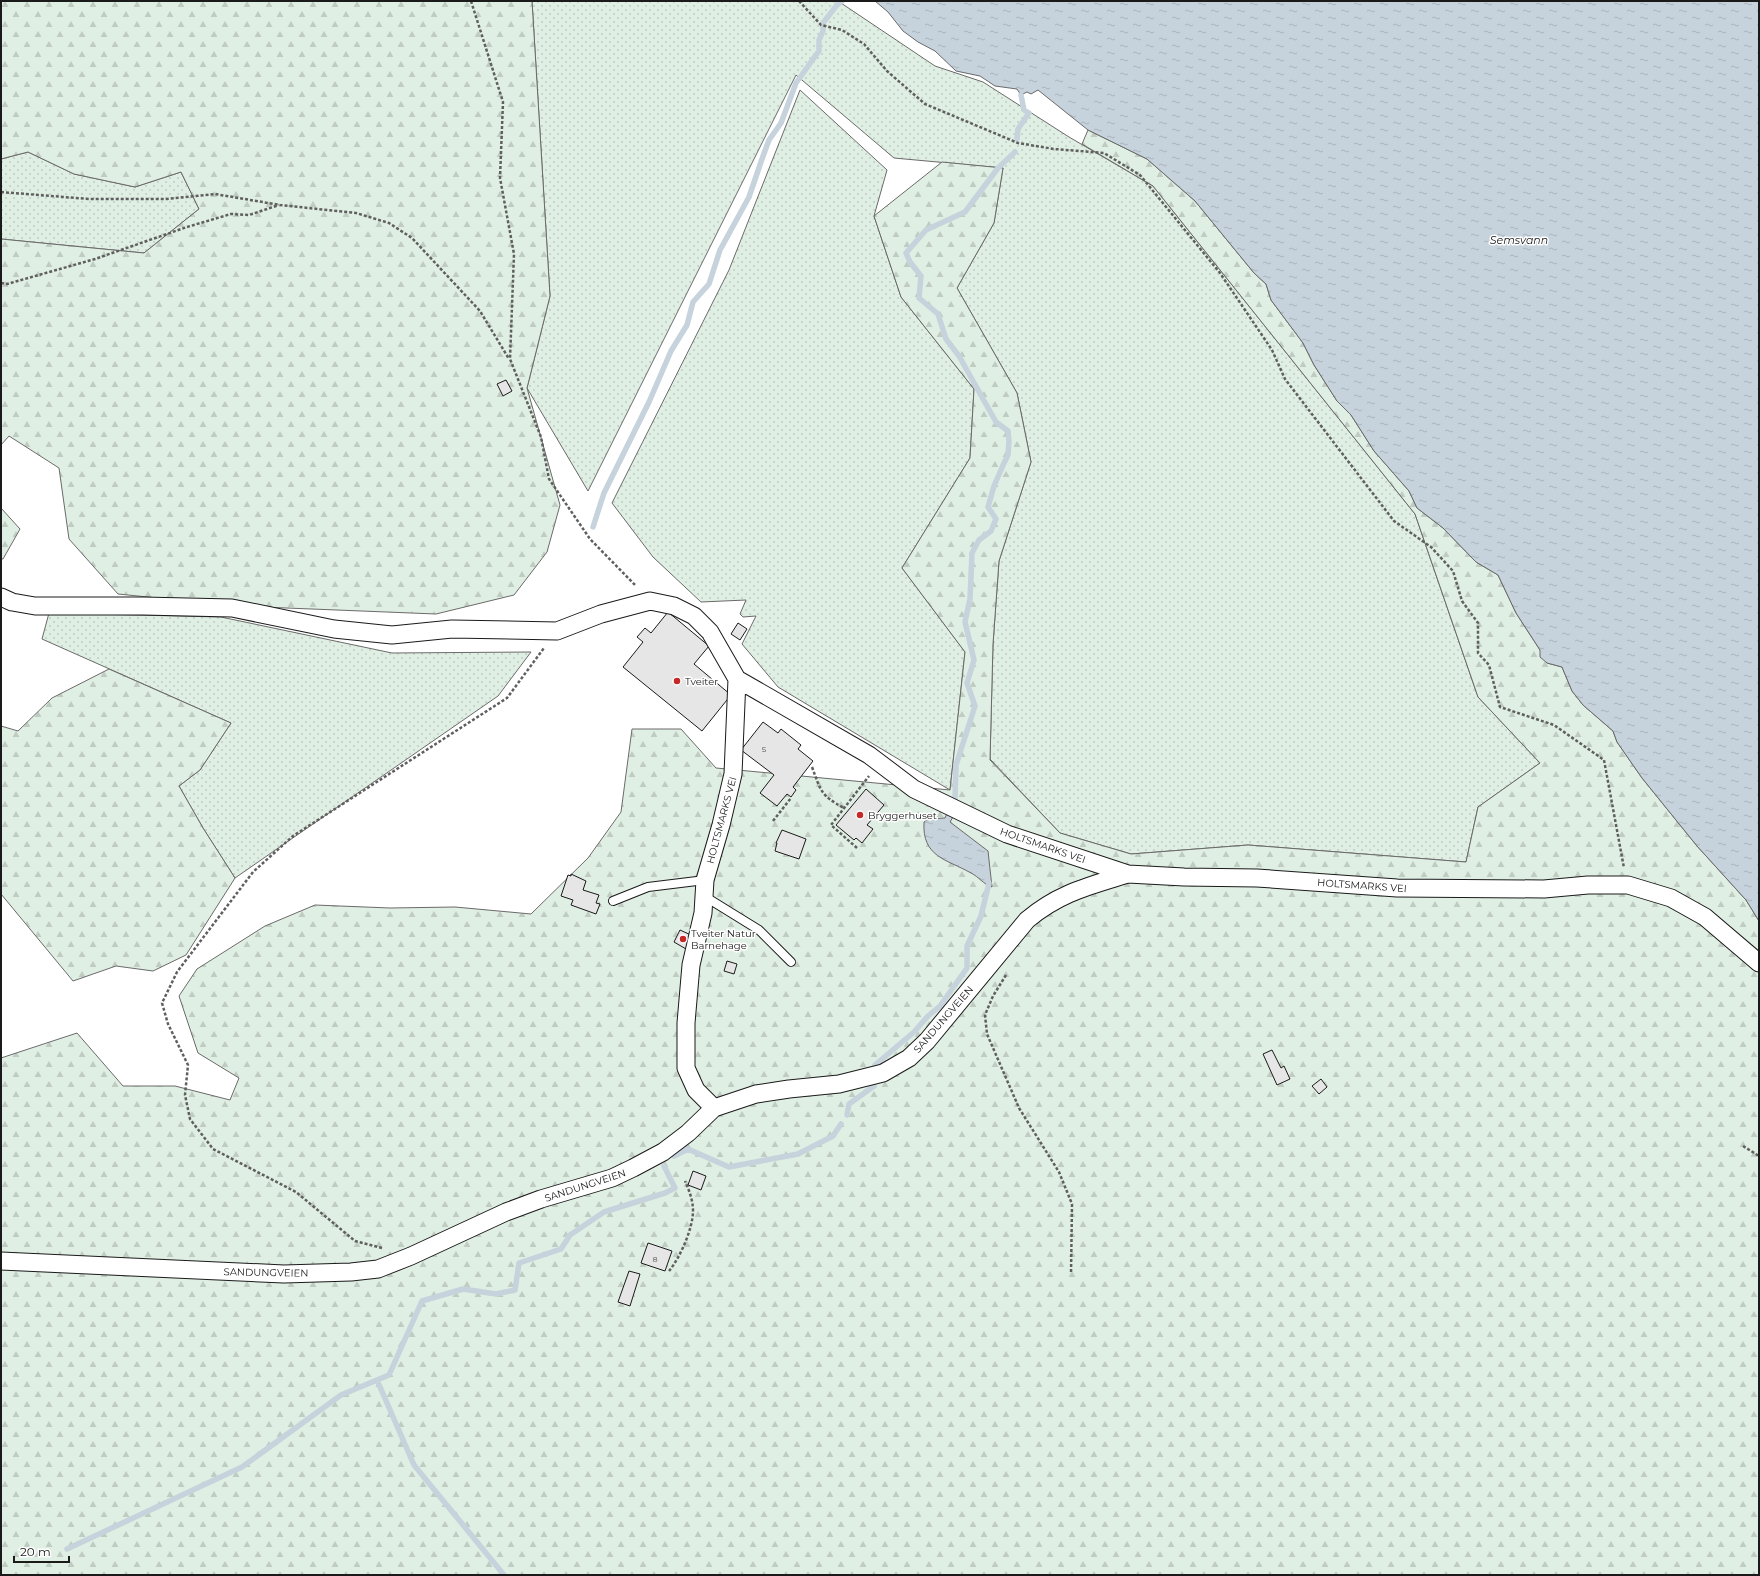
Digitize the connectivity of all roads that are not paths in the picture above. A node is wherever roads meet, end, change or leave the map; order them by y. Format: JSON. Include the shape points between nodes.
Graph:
{"nodes":[{"id":1,"x":1,"y":597,"type":"edge"},
{"id":2,"x":737,"y":679,"type":"junction"},
{"id":3,"x":1128,"y":874,"type":"junction"},
{"id":4,"x":704,"y":888,"type":"junction"},
{"id":5,"x":613,"y":901,"type":"dead end"},
{"id":6,"x":791,"y":962,"type":"dead end"},
{"id":7,"x":1759,"y":963,"type":"edge"},
{"id":8,"x":714,"y":1108,"type":"junction"},
{"id":9,"x":1,"y":1261,"type":"edge"}],
"edges":[{"from":1,"to":2,"type":"street","via":[[12,602],[35,606],[232,608],[334,628],[392,635],[452,629],[557,631],[601,614],[650,601],[674,606],[694,616],[710,632]]},
{"from":2,"to":3,"type":"street","name":"HOLTSMARKS VEI","via":[[869,755],[914,789],[1007,834]]},
{"from":2,"to":4,"type":"street","name":"HOLTSMARKS VEI","via":[[733,774]]},
{"from":3,"to":7,"type":"street","name":"HOLTSMARKS VEI","via":[[1184,878],[1257,878],[1413,888],[1544,889],[1628,885],[1671,898],[1705,917]]},
{"from":3,"to":8,"type":"street","name":"SANDUNGVEIEN","via":[[1061,896],[1027,920],[926,1041],[909,1058],[883,1073],[839,1084],[756,1094]]},
{"from":4,"to":5,"type":"lane","via":[[648,887]]},
{"from":4,"to":6,"type":"lane","via":[[759,930]]},
{"from":4,"to":8,"type":"street","name":"HOLTSMARKS VEI","via":[[703,913],[691,965],[686,1023],[686,1068],[696,1090]]},
{"from":8,"to":9,"type":"street","name":"SANDUNGVEIEN","via":[[663,1152],[633,1168],[612,1178],[506,1212],[378,1269],[284,1274]]}]}
